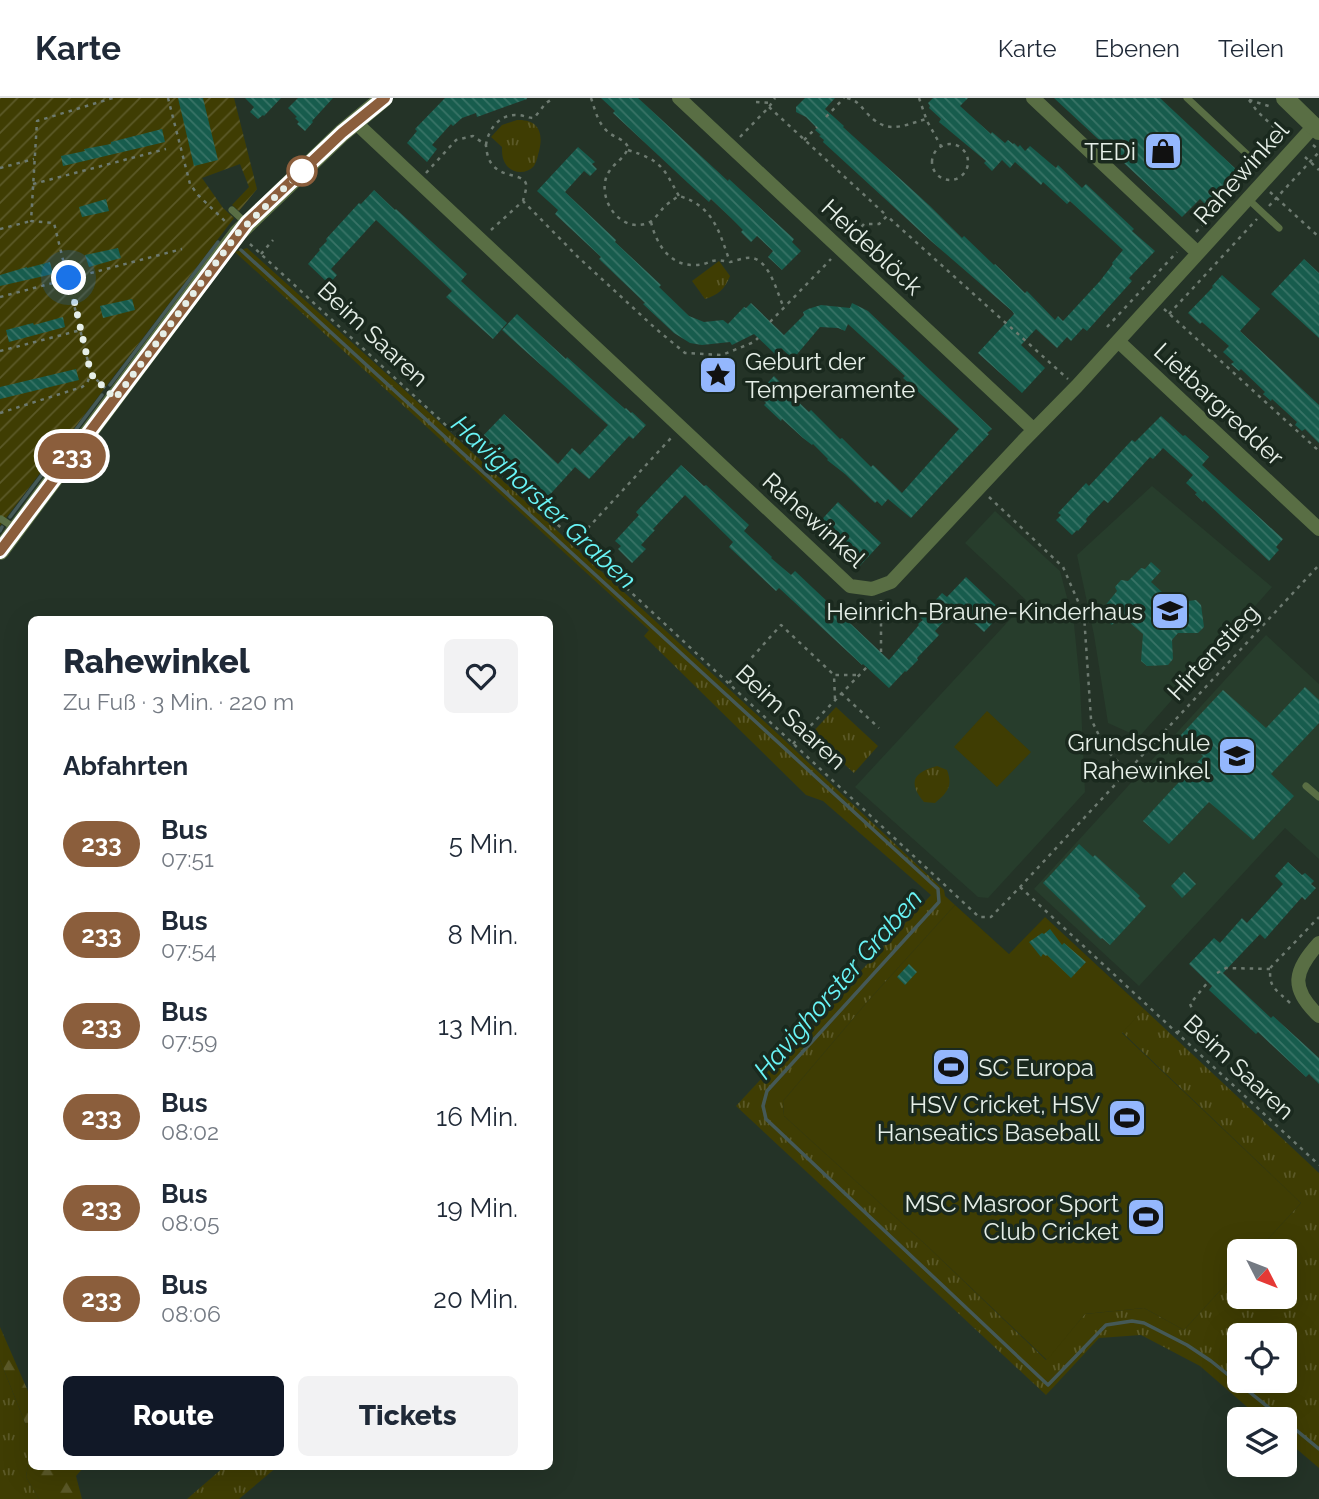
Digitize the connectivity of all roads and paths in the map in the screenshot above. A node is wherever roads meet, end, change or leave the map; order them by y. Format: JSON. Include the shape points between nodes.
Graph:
{"nodes":[{"id":1,"x":113,"y":98,"type":"edge"},
{"id":2,"x":168,"y":98,"type":"edge"},
{"id":3,"x":384,"y":98,"type":"edge"},
{"id":4,"x":554,"y":98,"type":"edge"},
{"id":5,"x":591,"y":98,"type":"edge"},
{"id":6,"x":679,"y":98,"type":"edge"},
{"id":7,"x":775,"y":98,"type":"edge"},
{"id":8,"x":845,"y":98,"type":"edge"},
{"id":9,"x":919,"y":98,"type":"edge"},
{"id":10,"x":1033,"y":98,"type":"edge"},
{"id":11,"x":1286,"y":98,"type":"edge"},
{"id":12,"x":858,"y":99,"type":"edge"},
{"id":13,"x":1193,"y":100,"type":"edge"},
{"id":14,"x":1249,"y":100,"type":"dead end"},
{"id":15,"x":756,"y":102,"type":"dead end"},
{"id":16,"x":771,"y":103,"type":"junction"},
{"id":17,"x":769,"y":107,"type":"junction"},
{"id":18,"x":826,"y":117,"type":"dead end"},
{"id":19,"x":926,"y":119,"type":"junction"},
{"id":20,"x":355,"y":122,"type":"junction"},
{"id":21,"x":817,"y":127,"type":"dead end"},
{"id":22,"x":1317,"y":129,"type":"edge"},
{"id":23,"x":804,"y":140,"type":"junction"},
{"id":24,"x":486,"y":145,"type":"junction"},
{"id":25,"x":941,"y":146,"type":"junction"},
{"id":26,"x":731,"y":147,"type":"junction"},
{"id":27,"x":1295,"y":147,"type":"junction"},
{"id":28,"x":166,"y":149,"type":"dead end"},
{"id":29,"x":628,"y":150,"type":"junction"},
{"id":30,"x":1319,"y":152,"type":"edge"},
{"id":31,"x":1251,"y":158,"type":"dead end"},
{"id":32,"x":35,"y":159,"type":"junction"},
{"id":33,"x":1310,"y":162,"type":"junction"},
{"id":34,"x":1318,"y":167,"type":"edge"},
{"id":35,"x":0,"y":168,"type":"edge"},
{"id":36,"x":418,"y":181,"type":"junction"},
{"id":37,"x":33,"y":184,"type":"junction"},
{"id":38,"x":1262,"y":184,"type":"junction"},
{"id":39,"x":679,"y":196,"type":"junction"},
{"id":40,"x":1277,"y":198,"type":"junction"},
{"id":41,"x":1248,"y":199,"type":"junction"},
{"id":42,"x":523,"y":201,"type":"junction"},
{"id":43,"x":232,"y":210,"type":"dead end"},
{"id":44,"x":1263,"y":213,"type":"junction"},
{"id":45,"x":887,"y":216,"type":"junction"},
{"id":46,"x":31,"y":221,"type":"junction"},
{"id":47,"x":651,"y":222,"type":"junction"},
{"id":48,"x":243,"y":228,"type":"junction"},
{"id":49,"x":1279,"y":228,"type":"dead end"},
{"id":50,"x":0,"y":229,"type":"edge"},
{"id":51,"x":1319,"y":237,"type":"edge"},
{"id":52,"x":273,"y":240,"type":"dead end"},
{"id":53,"x":480,"y":240,"type":"junction"},
{"id":54,"x":182,"y":249,"type":"dead end"},
{"id":55,"x":840,"y":249,"type":"junction"},
{"id":56,"x":1198,"y":253,"type":"junction"},
{"id":57,"x":261,"y":254,"type":"junction"},
{"id":58,"x":730,"y":262,"type":"junction"},
{"id":59,"x":69,"y":278,"type":"junction"},
{"id":60,"x":0,"y":297,"type":"edge"},
{"id":61,"x":1155,"y":301,"type":"junction"},
{"id":62,"x":784,"y":308,"type":"junction"},
{"id":63,"x":1170,"y":314,"type":"junction"},
{"id":64,"x":770,"y":322,"type":"dead end"},
{"id":65,"x":81,"y":331,"type":"junction"},
{"id":66,"x":758,"y":338,"type":"dead end"},
{"id":67,"x":1118,"y":341,"type":"junction"},
{"id":68,"x":0,"y":351,"type":"edge"},
{"id":69,"x":91,"y":374,"type":"junction"},
{"id":70,"x":1077,"y":386,"type":"junction"},
{"id":71,"x":115,"y":399,"type":"junction"},
{"id":72,"x":0,"y":413,"type":"edge"},
{"id":73,"x":680,"y":428,"type":"junction"},
{"id":74,"x":1034,"y":430,"type":"junction"},
{"id":75,"x":1319,"y":451,"type":"edge"},
{"id":76,"x":979,"y":488,"type":"junction"},
{"id":77,"x":1,"y":519,"type":"edge"},
{"id":78,"x":1319,"y":529,"type":"edge"},
{"id":79,"x":16,"y":530,"type":"junction"},
{"id":80,"x":576,"y":541,"type":"junction"},
{"id":81,"x":0,"y":551,"type":"edge"},
{"id":82,"x":1319,"y":565,"type":"edge"},
{"id":83,"x":881,"y":586,"type":"junction"},
{"id":84,"x":881,"y":653,"type":"dead end"},
{"id":85,"x":867,"y":667,"type":"dead end"},
{"id":86,"x":834,"y":675,"type":"junction"},
{"id":87,"x":858,"y":675,"type":"junction"},
{"id":88,"x":729,"y":683,"type":"junction"},
{"id":89,"x":841,"y":693,"type":"junction"},
{"id":90,"x":835,"y":699,"type":"junction"},
{"id":91,"x":879,"y":728,"type":"dead end"},
{"id":92,"x":793,"y":744,"type":"junction"},
{"id":93,"x":1127,"y":770,"type":"junction"},
{"id":94,"x":1306,"y":786,"type":"dead end"},
{"id":95,"x":1319,"y":797,"type":"edge"},
{"id":96,"x":1020,"y":887,"type":"junction"},
{"id":97,"x":1319,"y":943,"type":"edge"},
{"id":98,"x":1270,"y":970,"type":"dead end"},
{"id":99,"x":1217,"y":973,"type":"dead end"},
{"id":100,"x":1208,"y":982,"type":"dead end"},
{"id":101,"x":1319,"y":1016,"type":"edge"},
{"id":102,"x":1177,"y":1033,"type":"junction"},
{"id":103,"x":1319,"y":1165,"type":"edge"}],
"edges":[{"from":1,"to":32,"type":"path","via":[[37,121]]},
{"from":2,"to":48,"type":"path","name":"Beim Saaren","via":[[190,184],[206,204]]},
{"from":3,"to":20,"type":"street"},
{"from":4,"to":24,"type":"path","via":[[534,118],[504,117],[490,131]]},
{"from":5,"to":29,"type":"path","via":[[604,128],[625,142]]},
{"from":6,"to":26,"type":"street","name":"Heideblöck"},
{"from":7,"to":16,"type":"path"},
{"from":8,"to":12,"type":"path"},
{"from":8,"to":18,"type":"path"},
{"from":9,"to":19,"type":"path"},
{"from":10,"to":56,"type":"street"},
{"from":11,"to":22,"type":"street"},
{"from":12,"to":19,"type":"path","via":[[872,119],[886,127]]},
{"from":13,"to":31,"type":"lane"},
{"from":14,"to":27,"type":"path"},
{"from":15,"to":16,"type":"path"},
{"from":16,"to":17,"type":"path"},
{"from":17,"to":23,"type":"path"},
{"from":17,"to":26,"type":"path"},
{"from":19,"to":25,"type":"path"},
{"from":20,"to":36,"type":"street","name":"Rahewinkel"},
{"from":20,"to":48,"type":"street"},
{"from":21,"to":23,"type":"path"},
{"from":22,"to":27,"type":"street","name":"Rahewinkel"},
{"from":23,"to":45,"type":"path"},
{"from":24,"to":36,"type":"path","via":[[473,135],[456,140]]},
{"from":24,"to":42,"type":"path","via":[[497,170],[524,178]]},
{"from":25,"to":25,"type":"path","via":[[933,155],[933,167],[946,179],[957,178],[968,165],[966,153],[958,145]]},
{"from":26,"to":55,"type":"street","name":"Heideblöck"},
{"from":27,"to":33,"type":"path"},
{"from":27,"to":38,"type":"street","name":"Rahewinkel"},
{"from":28,"to":37,"type":"path"},
{"from":29,"to":39,"type":"path","via":[[653,159]]},
{"from":29,"to":47,"type":"path","via":[[609,171],[605,198],[621,219],[639,225]]},
{"from":30,"to":33,"type":"path"},
{"from":32,"to":35,"type":"path"},
{"from":32,"to":37,"type":"path"},
{"from":33,"to":34,"type":"path"},
{"from":33,"to":40,"type":"path"},
{"from":36,"to":53,"type":"street","name":"Rahewinkel"},
{"from":37,"to":46,"type":"path"},
{"from":38,"to":40,"type":"path"},
{"from":38,"to":41,"type":"street","name":"Rahewinkel"},
{"from":39,"to":47,"type":"path"},
{"from":39,"to":58,"type":"path","via":[[712,217]]},
{"from":40,"to":44,"type":"path"},
{"from":40,"to":51,"type":"path"},
{"from":41,"to":44,"type":"lane"},
{"from":41,"to":56,"type":"street","name":"Rahewinkel"},
{"from":42,"to":53,"type":"path"},
{"from":42,"to":66,"type":"path","via":[[685,353],[722,355]]},
{"from":43,"to":48,"type":"lane"},
{"from":44,"to":49,"type":"lane"},
{"from":44,"to":63,"type":"path"},
{"from":45,"to":55,"type":"path","via":[[879,224],[864,225]]},
{"from":45,"to":70,"type":"path"},
{"from":46,"to":50,"type":"path"},
{"from":46,"to":59,"type":"path","via":[[54,223]]},
{"from":47,"to":58,"type":"path","via":[[654,237],[669,256],[697,265],[718,259]]},
{"from":48,"to":57,"type":"path","name":"Beim Saaren"},
{"from":48,"to":71,"type":"street"},
{"from":52,"to":57,"type":"path"},
{"from":53,"to":73,"type":"street","name":"Rahewinkel"},
{"from":54,"to":59,"type":"path"},
{"from":55,"to":62,"type":"path"},
{"from":55,"to":74,"type":"street","name":"Heideblöck"},
{"from":56,"to":61,"type":"street","name":"Rahewinkel"},
{"from":57,"to":80,"type":"path","name":"Beim Saaren"},
{"from":58,"to":62,"type":"path","via":[[747,258],[762,262]]},
{"from":59,"to":60,"type":"path"},
{"from":59,"to":65,"type":"path"},
{"from":61,"to":63,"type":"path"},
{"from":61,"to":67,"type":"street","name":"Rahewinkel"},
{"from":62,"to":64,"type":"path"},
{"from":63,"to":75,"type":"path"},
{"from":65,"to":68,"type":"path"},
{"from":65,"to":69,"type":"path"},
{"from":67,"to":70,"type":"street","name":"Rahewinkel"},
{"from":67,"to":78,"type":"street","name":"Lietbargredder"},
{"from":69,"to":71,"type":"path"},
{"from":69,"to":72,"type":"path","via":[[82,387]]},
{"from":70,"to":74,"type":"street","name":"Rahewinkel"},
{"from":71,"to":79,"type":"street"},
{"from":73,"to":80,"type":"path"},
{"from":73,"to":83,"type":"street","name":"Rahewinkel","via":[[850,586]]},
{"from":74,"to":76,"type":"street","name":"Rahewinkel"},
{"from":76,"to":83,"type":"street","name":"Rahewinkel","via":[[891,582]]},
{"from":76,"to":93,"type":"path","via":[[1063,567],[1084,615],[1091,719],[1106,750]]},
{"from":77,"to":79,"type":"lane"},
{"from":79,"to":81,"type":"street"},
{"from":80,"to":88,"type":"path","name":"Beim Saaren"},
{"from":82,"to":93,"type":"path","name":"Hirtenstieg"},
{"from":83,"to":84,"type":"path"},
{"from":85,"to":87,"type":"path"},
{"from":86,"to":87,"type":"path"},
{"from":86,"to":88,"type":"path","via":[[781,625]]},
{"from":86,"to":90,"type":"path"},
{"from":87,"to":89,"type":"path"},
{"from":88,"to":92,"type":"path","name":"Beim Saaren"},
{"from":89,"to":90,"type":"path"},
{"from":89,"to":91,"type":"path"},
{"from":90,"to":92,"type":"path"},
{"from":92,"to":96,"type":"path","name":"Beim Saaren","via":[[979,917],[991,916]]},
{"from":93,"to":96,"type":"path","name":"Hirtenstieg"},
{"from":94,"to":95,"type":"lane"},
{"from":96,"to":102,"type":"path","name":"Beim Saaren"},
{"from":97,"to":101,"type":"street","via":[[1297,974],[1299,989]]},
{"from":98,"to":99,"type":"path","via":[[1226,968]]},
{"from":100,"to":102,"type":"path","via":[[1190,1004],[1195,1015]]},
{"from":102,"to":103,"type":"path","name":"Beim Saaren"}]}
